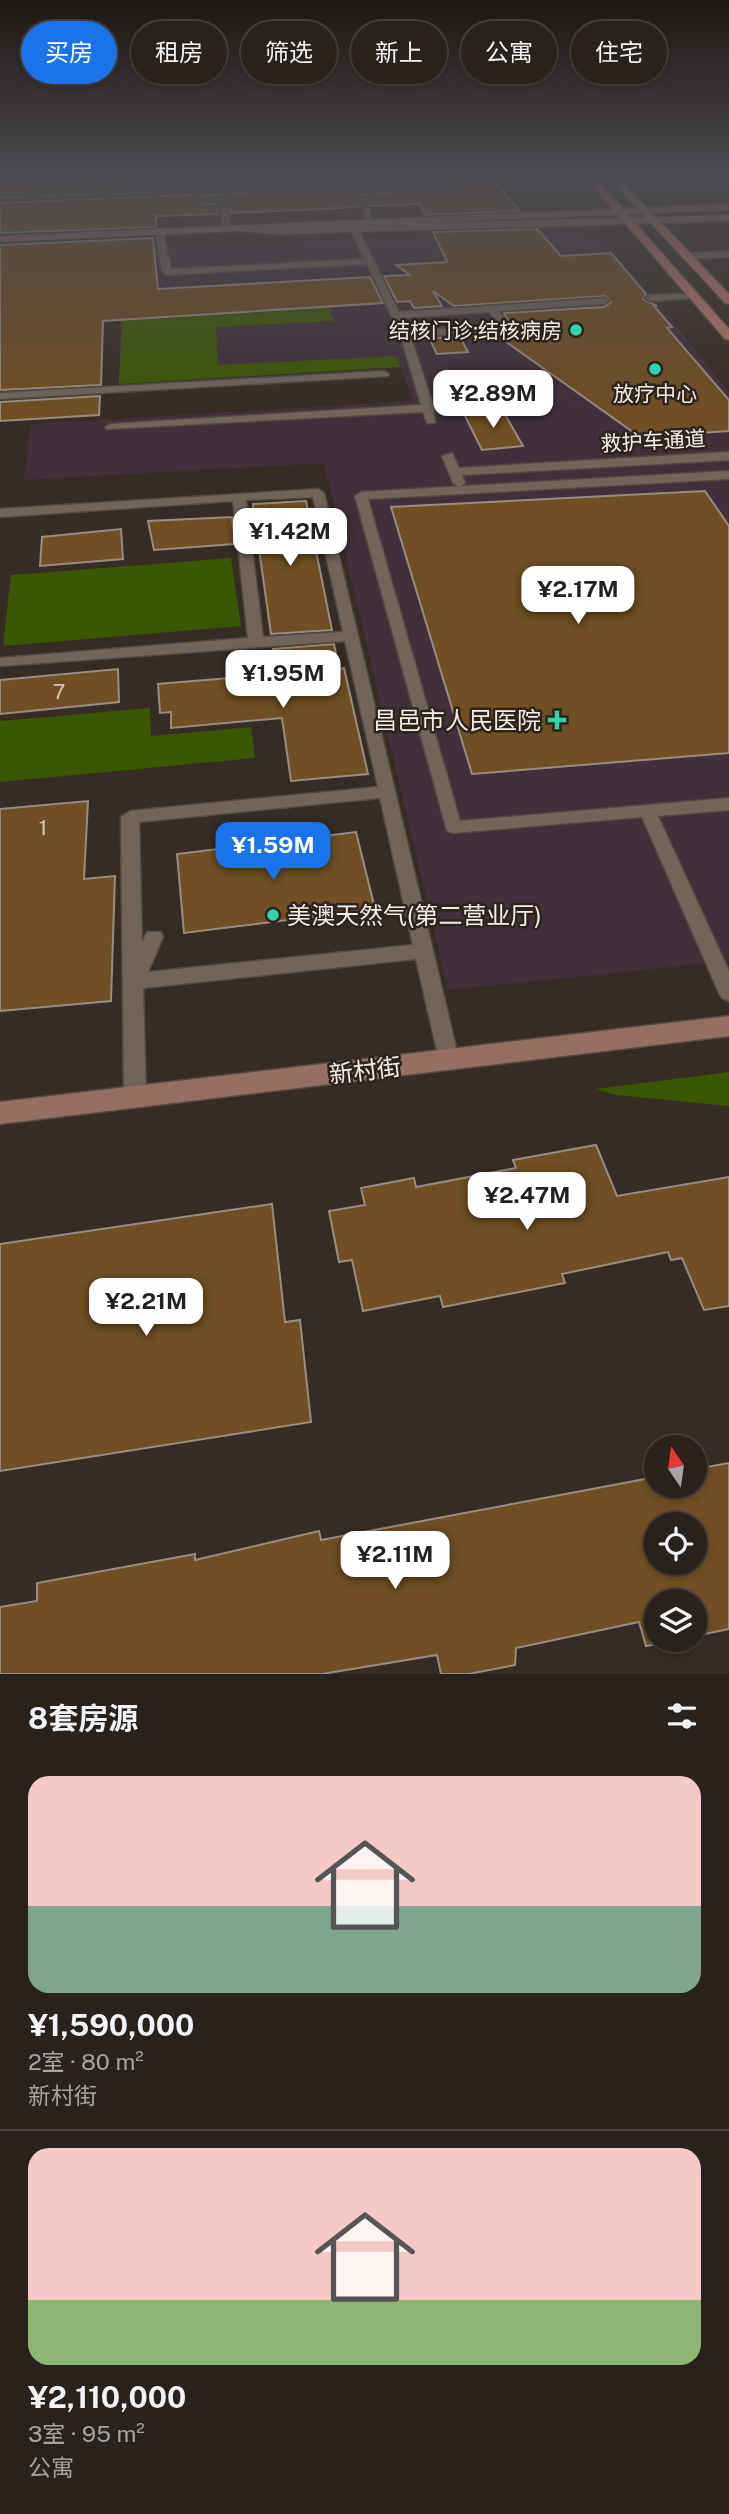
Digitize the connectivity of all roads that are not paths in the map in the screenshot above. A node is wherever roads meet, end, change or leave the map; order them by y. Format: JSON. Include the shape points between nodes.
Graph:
{"nodes":[{"id":1,"x":163,"y":254,"type":"edge"},
{"id":2,"x":366,"y":254,"type":"edge"},
{"id":3,"x":658,"y":254,"type":"edge"},
{"id":4,"x":726,"y":254,"type":"edge"},
{"id":5,"x":687,"y":256,"type":"joint"},
{"id":6,"x":369,"y":261,"type":"junction"},
{"id":7,"x":694,"y":295,"type":"junction"},
{"id":8,"x":650,"y":298,"type":"dead end"},
{"id":9,"x":604,"y":301,"type":"dead end"},
{"id":10,"x":729,"y":301,"type":"edge"},
{"id":11,"x":493,"y":309,"type":"junction"},
{"id":12,"x":396,"y":315,"type":"junction"},
{"id":13,"x":405,"y":334,"type":"junction"},
{"id":14,"x":729,"y":336,"type":"edge"},
{"id":15,"x":384,"y":374,"type":"dead end"},
{"id":16,"x":0,"y":396,"type":"edge"},
{"id":17,"x":428,"y":408,"type":"junction"},
{"id":18,"x":431,"y":421,"type":"dead end"},
{"id":19,"x":111,"y":427,"type":"dead end"},
{"id":20,"x":448,"y":456,"type":"dead end"},
{"id":21,"x":729,"y":456,"type":"edge"},
{"id":22,"x":454,"y":472,"type":"junction"},
{"id":23,"x":729,"y":475,"type":"edge"},
{"id":24,"x":461,"y":490,"type":"junction"},
{"id":25,"x":239,"y":498,"type":"junction"},
{"id":26,"x":0,"y":513,"type":"edge"},
{"id":27,"x":351,"y":636,"type":"junction"},
{"id":28,"x":257,"y":642,"type":"junction"},
{"id":29,"x":0,"y":662,"type":"edge"},
{"id":30,"x":387,"y":793,"type":"junction"},
{"id":31,"x":729,"y":803,"type":"edge"},
{"id":32,"x":647,"y":810,"type":"junction"},
{"id":33,"x":154,"y":937,"type":"dead end"},
{"id":34,"x":424,"y":951,"type":"junction"},
{"id":35,"x":134,"y":981,"type":"junction"},
{"id":36,"x":729,"y":993,"type":"edge"},
{"id":37,"x":729,"y":1026,"type":"edge"},
{"id":38,"x":449,"y":1060,"type":"junction"},
{"id":39,"x":135,"y":1097,"type":"junction"},
{"id":40,"x":0,"y":1113,"type":"edge"}],
"edges":[{"from":1,"to":6,"type":"lane","via":[[167,272]]},
{"from":2,"to":6,"type":"lane"},
{"from":3,"to":7,"type":"main road"},
{"from":4,"to":5,"type":"lane"},
{"from":5,"to":10,"type":"main road"},
{"from":6,"to":12,"type":"lane"},
{"from":7,"to":8,"type":"lane"},
{"from":7,"to":14,"type":"main road"},
{"from":9,"to":11,"type":"lane"},
{"from":11,"to":12,"type":"lane"},
{"from":11,"to":13,"type":"lane","via":[[505,328]]},
{"from":12,"to":13,"type":"lane"},
{"from":13,"to":17,"type":"lane"},
{"from":15,"to":16,"type":"lane"},
{"from":17,"to":18,"type":"lane"},
{"from":17,"to":19,"type":"lane"},
{"from":20,"to":22,"type":"lane"},
{"from":21,"to":22,"type":"lane","name":"救护车通道"},
{"from":22,"to":24,"type":"lane"},
{"from":23,"to":24,"type":"lane"},
{"from":24,"to":32,"type":"lane","via":[[361,496],[453,827]]},
{"from":25,"to":26,"type":"lane"},
{"from":25,"to":27,"type":"lane","via":[[318,493]]},
{"from":25,"to":28,"type":"lane"},
{"from":27,"to":28,"type":"lane"},
{"from":27,"to":30,"type":"lane"},
{"from":28,"to":29,"type":"lane"},
{"from":30,"to":34,"type":"lane"},
{"from":30,"to":35,"type":"lane","via":[[130,817]]},
{"from":31,"to":32,"type":"lane"},
{"from":32,"to":36,"type":"lane"},
{"from":33,"to":35,"type":"lane"},
{"from":34,"to":35,"type":"lane"},
{"from":34,"to":38,"type":"lane"},
{"from":35,"to":39,"type":"lane"},
{"from":37,"to":38,"type":"main road","name":"新村街"},
{"from":38,"to":39,"type":"main road","name":"新村街"},
{"from":39,"to":40,"type":"main road","name":"新村街"}]}
